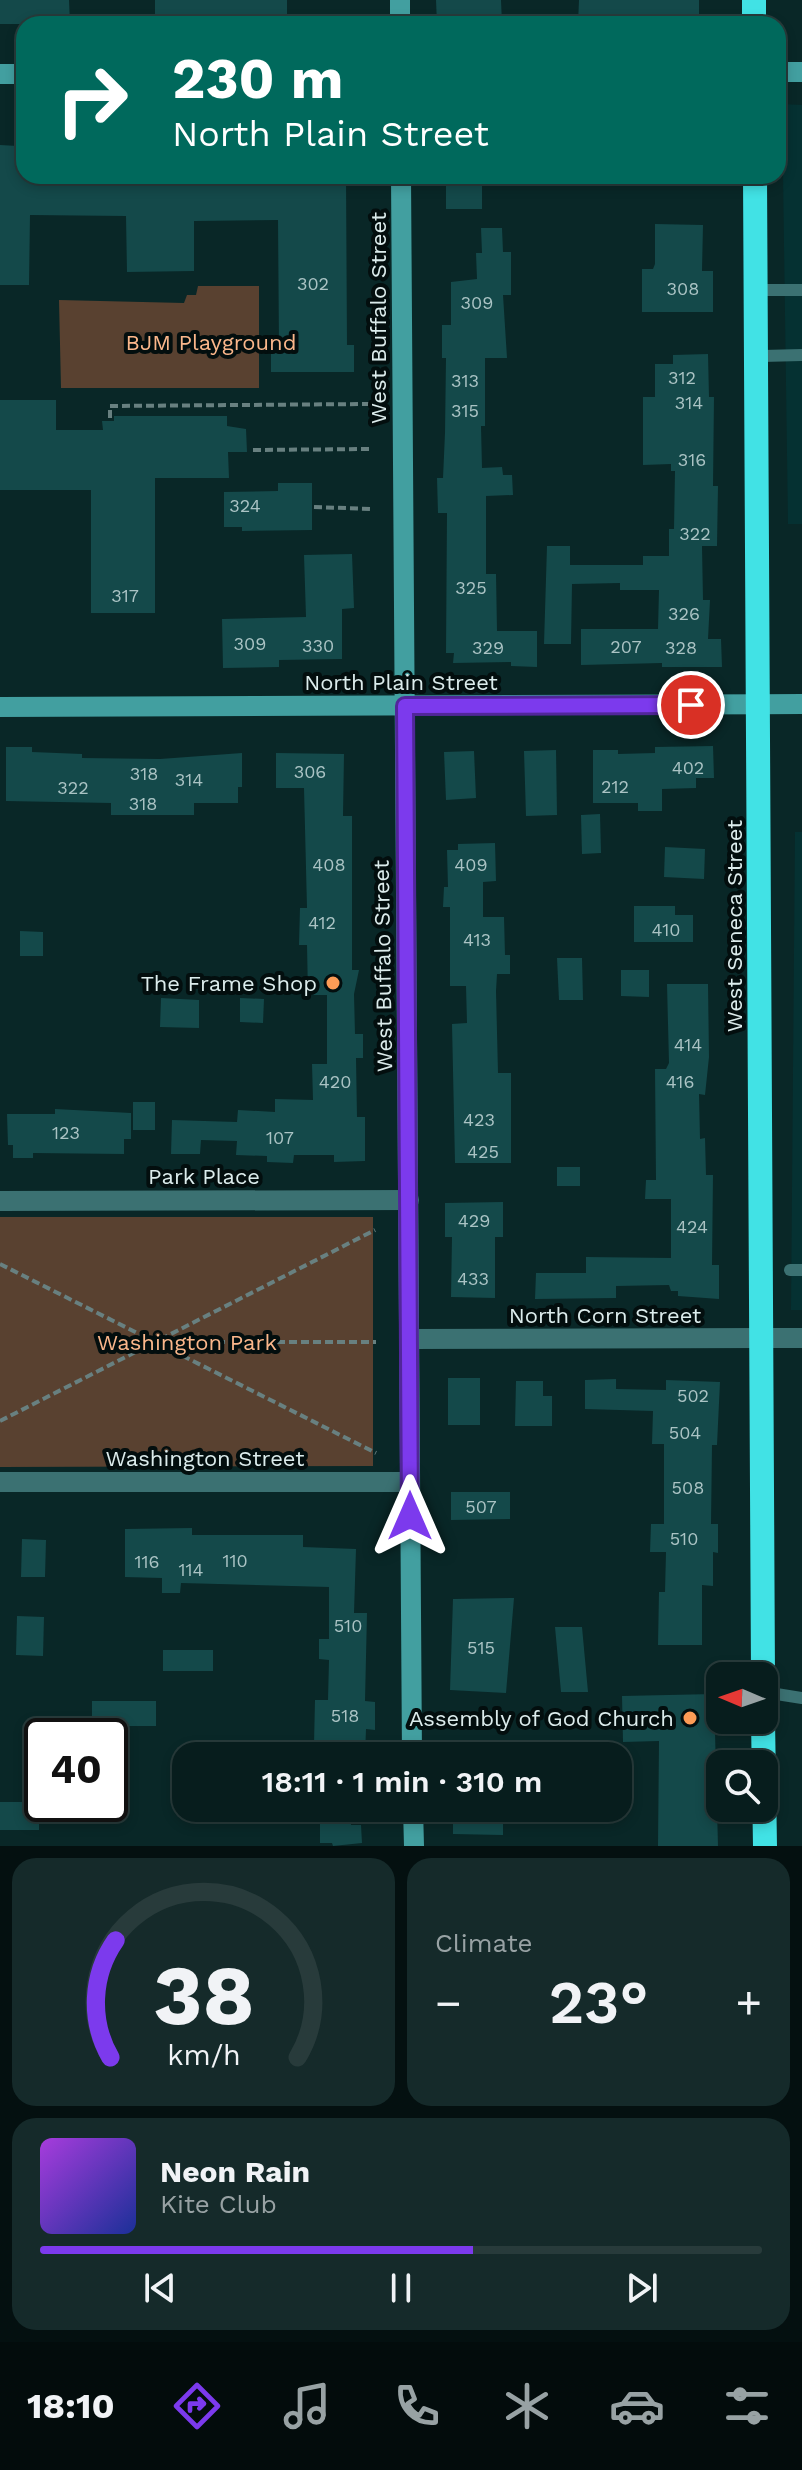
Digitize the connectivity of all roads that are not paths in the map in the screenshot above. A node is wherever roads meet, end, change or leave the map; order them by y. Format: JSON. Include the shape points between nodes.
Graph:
{"nodes":[{"id":1,"x":401,"y":184,"type":"edge"},
{"id":2,"x":755,"y":184,"type":"edge"},
{"id":3,"x":756,"y":290,"type":"junction"},
{"id":4,"x":802,"y":290,"type":"edge"},
{"id":5,"x":802,"y":355,"type":"edge"},
{"id":6,"x":757,"y":356,"type":"junction"},
{"id":7,"x":802,"y":704,"type":"edge"},
{"id":8,"x":759,"y":705,"type":"junction"},
{"id":9,"x":405,"y":706,"type":"junction"},
{"id":10,"x":0,"y":707,"type":"edge"},
{"id":11,"x":409,"y":1200,"type":"junction"},
{"id":12,"x":0,"y":1201,"type":"edge"},
{"id":13,"x":802,"y":1338,"type":"edge"},
{"id":14,"x":409,"y":1339,"type":"junction"},
{"id":15,"x":762,"y":1339,"type":"junction"},
{"id":16,"x":0,"y":1482,"type":"edge"},
{"id":17,"x":409,"y":1482,"type":"junction"},
{"id":18,"x":763,"y":1662,"type":"edge"},
{"id":19,"x":778,"y":1694,"type":"edge"},
{"id":20,"x":802,"y":1698,"type":"edge"},
{"id":21,"x":763,"y":1734,"type":"edge"},
{"id":22,"x":412,"y":1742,"type":"edge"},
{"id":23,"x":413,"y":1822,"type":"edge"},
{"id":24,"x":414,"y":1846,"type":"edge"},
{"id":25,"x":765,"y":1846,"type":"edge"}],
"edges":[{"from":1,"to":9,"type":"street","name":"West Buffalo Street"},
{"from":2,"to":3,"type":"highway","name":"West Seneca Street"},
{"from":3,"to":4,"type":"lane"},
{"from":3,"to":6,"type":"highway","name":"West Seneca Street"},
{"from":5,"to":6,"type":"lane"},
{"from":6,"to":8,"type":"highway","name":"West Seneca Street"},
{"from":7,"to":8,"type":"street","name":"North Plain Street"},
{"from":8,"to":9,"type":"street","name":"North Plain Street"},
{"from":8,"to":15,"type":"highway","name":"West Seneca Street"},
{"from":9,"to":10,"type":"street","name":"North Plain Street"},
{"from":9,"to":11,"type":"street","name":"West Buffalo Street"},
{"from":11,"to":12,"type":"street","name":"Park Place"},
{"from":11,"to":14,"type":"street","name":"West Buffalo Street"},
{"from":13,"to":15,"type":"street","name":"North Corn Street"},
{"from":14,"to":15,"type":"street","name":"North Corn Street"},
{"from":14,"to":17,"type":"street","name":"West Buffalo Street"},
{"from":15,"to":18,"type":"highway","name":"West Seneca Street"},
{"from":16,"to":17,"type":"street","name":"Washington Street"},
{"from":17,"to":22,"type":"street","name":"West Buffalo Street"},
{"from":19,"to":20,"type":"lane"},
{"from":21,"to":25,"type":"highway"},
{"from":23,"to":24,"type":"street"}]}
